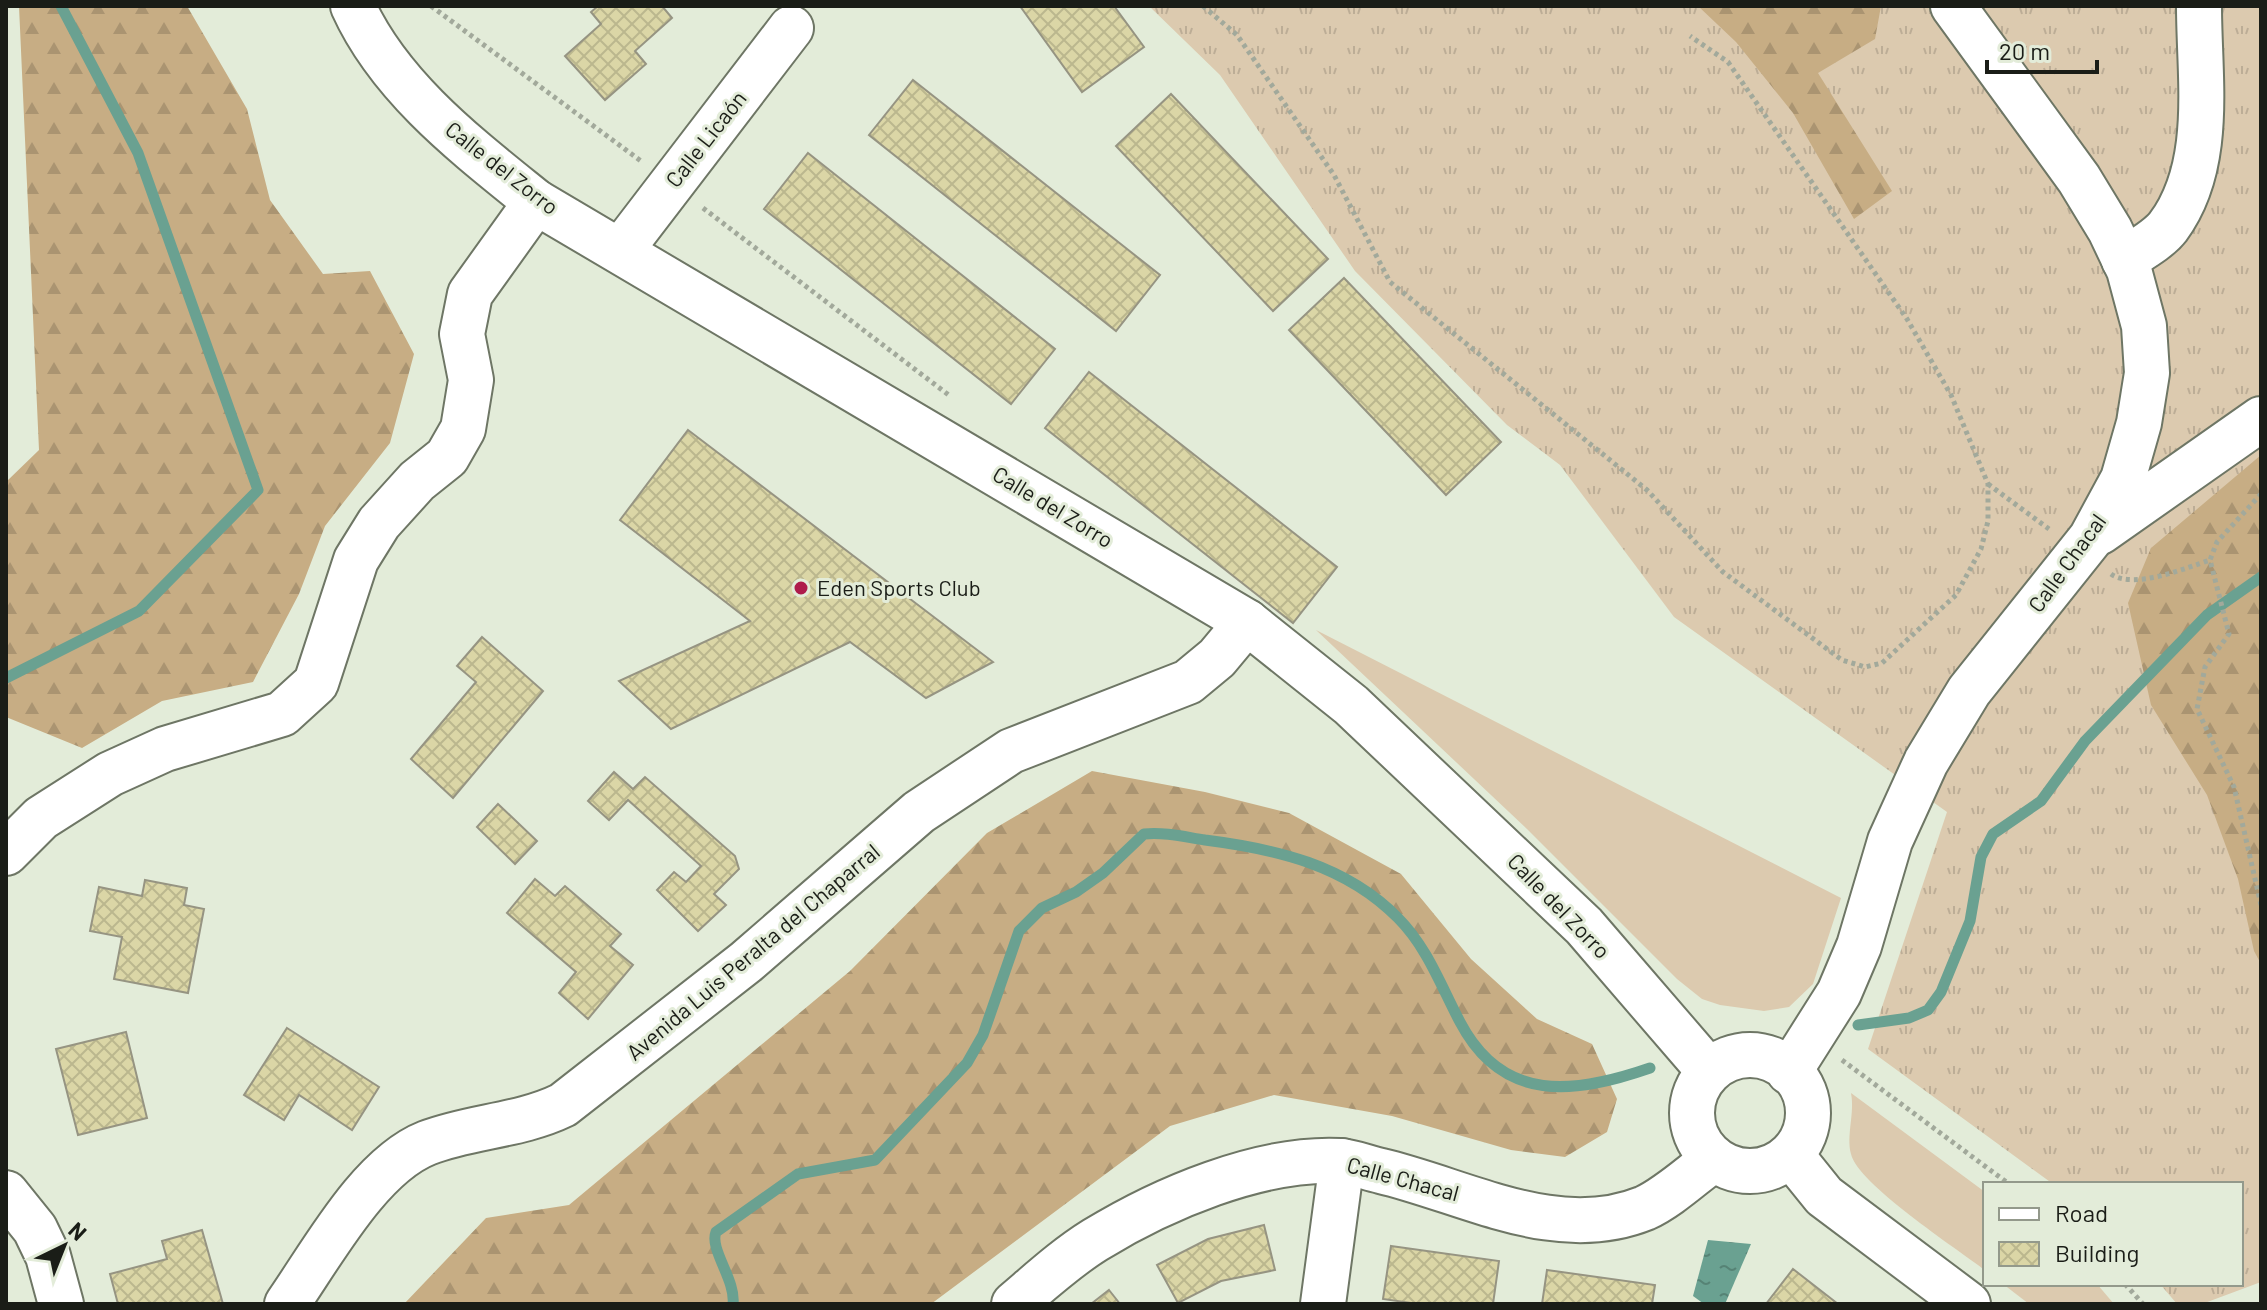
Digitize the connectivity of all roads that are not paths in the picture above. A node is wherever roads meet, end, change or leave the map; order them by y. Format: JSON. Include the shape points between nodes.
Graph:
{"nodes":[{"id":1,"x":353,"y":6,"type":"edge"},
{"id":2,"x":1953,"y":6,"type":"edge"},
{"id":3,"x":2199,"y":6,"type":"edge"},
{"id":4,"x":791,"y":28,"type":"dead end"},
{"id":5,"x":536,"y":202,"type":"junction"},
{"id":6,"x":621,"y":250,"type":"junction"},
{"id":7,"x":2124,"y":260,"type":"junction"},
{"id":8,"x":2261,"y":419,"type":"edge"},
{"id":9,"x":2082,"y":546,"type":"junction"},
{"id":10,"x":1247,"y":622,"type":"junction"},
{"id":11,"x":6,"y":853,"type":"edge"},
{"id":12,"x":1801,"y":1055,"type":"junction"},
{"id":13,"x":1709,"y":1071,"type":"junction"},
{"id":14,"x":1791,"y":1155,"type":"junction"},
{"id":15,"x":1714,"y":1159,"type":"junction"},
{"id":16,"x":1342,"y":1161,"type":"junction"},
{"id":17,"x":6,"y":1193,"type":"edge"},
{"id":18,"x":61,"y":1304,"type":"edge"},
{"id":19,"x":287,"y":1304,"type":"edge"},
{"id":20,"x":1014,"y":1304,"type":"edge"},
{"id":21,"x":1323,"y":1304,"type":"edge"},
{"id":22,"x":1968,"y":1304,"type":"edge"}],
"edges":[{"from":1,"to":5,"type":"street","name":"Calle del Zorro","via":[[414,95]]},
{"from":2,"to":7,"type":"street","name":"Calle Chacal","via":[[2079,179]]},
{"from":3,"to":7,"type":"street","via":[[2201,118],[2193,180],[2167,229]]},
{"from":4,"to":6,"type":"street","name":"Calle Licaón"},
{"from":5,"to":6,"type":"street","name":"Calle del Zorro"},
{"from":5,"to":11,"type":"street","via":[[470,294],[462,334],[471,380],[463,429],[447,457],[379,523],[356,560],[316,683],[282,714],[165,749],[110,774],[41,818]]},
{"from":6,"to":10,"type":"street","name":"Calle del Zorro"},
{"from":7,"to":9,"type":"street","name":"Calle Chacal","via":[[2144,326],[2147,373],[2123,479]]},
{"from":8,"to":9,"type":"street"},
{"from":9,"to":12,"type":"street","name":"Calle Chacal","via":[[1969,691],[1926,762],[1890,841],[1859,946],[1839,993]]},
{"from":10,"to":13,"type":"street","name":"Calle del Zorro","via":[[1351,705],[1584,926]]},
{"from":10,"to":19,"type":"street","name":"Avenida Luis Peralta del Chaparral","via":[[1188,682],[1011,751],[919,812],[746,962],[563,1105],[541,1116],[424,1144],[388,1168]]},
{"from":12,"to":13,"type":"street","via":[[1745,1055]]},
{"from":12,"to":14,"type":"street","via":[[1808,1119]]},
{"from":13,"to":15,"type":"street","via":[[1695,1094],[1692,1121],[1697,1139]]},
{"from":14,"to":15,"type":"street","via":[[1759,1171],[1740,1171]]},
{"from":14,"to":22,"type":"street","via":[[1824,1196]]},
{"from":15,"to":16,"type":"street","name":"Calle Chacal","via":[[1648,1207],[1612,1219],[1570,1220],[1528,1216]]},
{"from":16,"to":20,"type":"street","name":"Calle Chacal","via":[[1283,1163],[1166,1204],[1094,1240]]},
{"from":16,"to":21,"type":"street"},
{"from":17,"to":18,"type":"street","via":[[35,1229]]}]}
